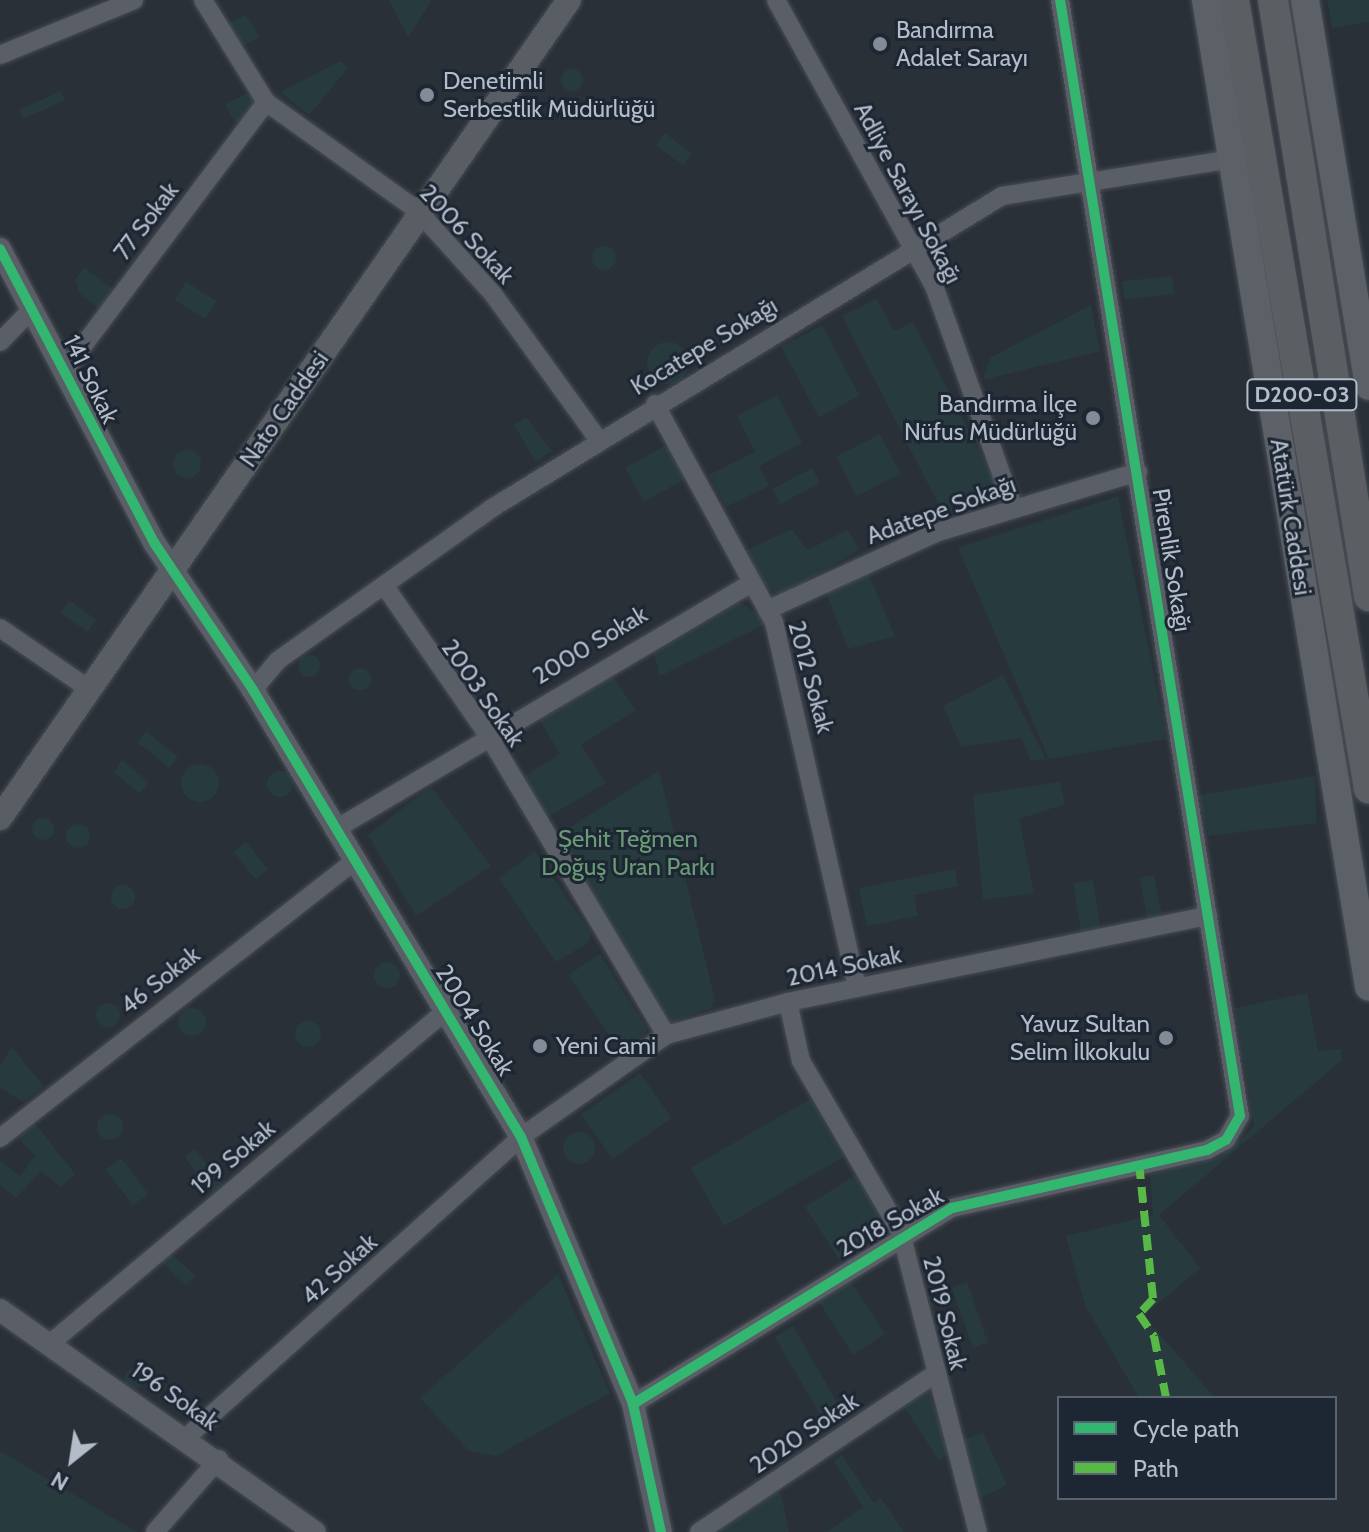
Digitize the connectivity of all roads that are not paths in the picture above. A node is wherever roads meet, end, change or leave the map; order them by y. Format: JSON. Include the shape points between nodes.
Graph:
{"nodes":[{"id":1,"x":134,"y":0,"type":"edge"},
{"id":2,"x":203,"y":0,"type":"edge"},
{"id":3,"x":569,"y":0,"type":"edge"},
{"id":4,"x":776,"y":0,"type":"edge"},
{"id":5,"x":1060,"y":0,"type":"edge"},
{"id":6,"x":1206,"y":0,"type":"edge"},
{"id":7,"x":1234,"y":0,"type":"edge"},
{"id":8,"x":1273,"y":0,"type":"edge"},
{"id":9,"x":1305,"y":0,"type":"edge"},
{"id":10,"x":0,"y":55,"type":"edge"},
{"id":11,"x":266,"y":102,"type":"junction"},
{"id":12,"x":1232,"y":159,"type":"junction"},
{"id":13,"x":1089,"y":177,"type":"junction"},
{"id":14,"x":418,"y":211,"type":"junction"},
{"id":15,"x":915,"y":248,"type":"junction"},
{"id":16,"x":0,"y":249,"type":"edge"},
{"id":17,"x":33,"y":308,"type":"junction"},
{"id":18,"x":1364,"y":330,"type":"edge"},
{"id":19,"x":0,"y":342,"type":"edge"},
{"id":20,"x":65,"y":370,"type":"junction"},
{"id":21,"x":1369,"y":386,"type":"edge"},
{"id":22,"x":655,"y":404,"type":"junction"},
{"id":23,"x":598,"y":439,"type":"junction"},
{"id":24,"x":1138,"y":472,"type":"junction"},
{"id":25,"x":1013,"y":507,"type":"junction"},
{"id":26,"x":171,"y":567,"type":"junction"},
{"id":27,"x":751,"y":583,"type":"junction"},
{"id":28,"x":384,"y":585,"type":"junction"},
{"id":29,"x":1369,"y":596,"type":"edge"},
{"id":30,"x":767,"y":610,"type":"junction"},
{"id":31,"x":0,"y":628,"type":"edge"},
{"id":32,"x":89,"y":689,"type":"junction"},
{"id":33,"x":253,"y":690,"type":"junction"},
{"id":34,"x":488,"y":735,"type":"junction"},
{"id":35,"x":1369,"y":789,"type":"edge"},
{"id":36,"x":0,"y":818,"type":"edge"},
{"id":37,"x":334,"y":830,"type":"junction"},
{"id":38,"x":353,"y":862,"type":"junction"},
{"id":39,"x":1208,"y":916,"type":"junction"},
{"id":40,"x":1362,"y":917,"type":"edge"},
{"id":41,"x":857,"y":987,"type":"junction"},
{"id":42,"x":1369,"y":987,"type":"edge"},
{"id":43,"x":788,"y":1002,"type":"junction"},
{"id":44,"x":447,"y":1010,"type":"junction"},
{"id":45,"x":666,"y":1035,"type":"junction"},
{"id":46,"x":1236,"y":1126,"type":"joint"},
{"id":47,"x":521,"y":1137,"type":"junction"},
{"id":48,"x":0,"y":1138,"type":"edge"},
{"id":49,"x":901,"y":1233,"type":"junction"},
{"id":50,"x":0,"y":1310,"type":"edge"},
{"id":51,"x":52,"y":1342,"type":"junction"},
{"id":52,"x":935,"y":1374,"type":"junction"},
{"id":53,"x":633,"y":1404,"type":"junction"},
{"id":54,"x":188,"y":1436,"type":"junction"},
{"id":55,"x":219,"y":1459,"type":"junction"},
{"id":56,"x":975,"y":1524,"type":"edge"},
{"id":57,"x":155,"y":1532,"type":"edge"},
{"id":58,"x":315,"y":1532,"type":"edge"},
{"id":59,"x":661,"y":1532,"type":"edge"},
{"id":60,"x":699,"y":1532,"type":"edge"}],
"edges":[{"from":1,"to":10,"type":"street"},
{"from":2,"to":11,"type":"street","name":"2006 Sokak"},
{"from":3,"to":14,"type":"main road","name":"Nato Caddesi"},
{"from":4,"to":15,"type":"street","name":"Adliye Sarayı Sokağı"},
{"from":5,"to":13,"type":"street","name":"Pirenlik Sokağı"},
{"from":6,"to":12,"type":"main road","name":"Atatürk Caddesi"},
{"from":7,"to":35,"type":"highway","name":"Atatürk Caddesi","number":"D200-03"},
{"from":8,"to":29,"type":"highway","number":"D200-03"},
{"from":9,"to":18,"type":"main road"},
{"from":11,"to":14,"type":"street","name":"2006 Sokak"},
{"from":11,"to":20,"type":"street","name":"77 Sokak"},
{"from":12,"to":13,"type":"street","name":"Kocatepe Sokağı"},
{"from":12,"to":40,"type":"main road","name":"Atatürk Caddesi"},
{"from":13,"to":15,"type":"street","name":"Kocatepe Sokağı","via":[[1021,188]]},
{"from":13,"to":24,"type":"street","name":"Pirenlik Sokağı"},
{"from":14,"to":23,"type":"street","name":"2006 Sokak","via":[[493,294]]},
{"from":14,"to":26,"type":"main road","name":"Nato Caddesi"},
{"from":15,"to":22,"type":"street","name":"Kocatepe Sokağı"},
{"from":15,"to":25,"type":"street","name":"Adliye Sarayı Sokağı"},
{"from":16,"to":17,"type":"street","name":"141 Sokak"},
{"from":17,"to":19,"type":"street"},
{"from":17,"to":20,"type":"street","name":"141 Sokak"},
{"from":18,"to":21,"type":"main road"},
{"from":20,"to":26,"type":"street","name":"141 Sokak","via":[[111,467]]},
{"from":22,"to":23,"type":"street","name":"Kocatepe Sokağı"},
{"from":22,"to":27,"type":"street","name":"2012 Sokak"},
{"from":23,"to":28,"type":"street","name":"Kocatepe Sokağı"},
{"from":24,"to":25,"type":"street","name":"Adatepe Sokağı"},
{"from":24,"to":39,"type":"street","name":"Pirenlik Sokağı"},
{"from":25,"to":30,"type":"street","name":"Adatepe Sokağı","via":[[878,556]]},
{"from":26,"to":32,"type":"main road","name":"Nato Caddesi"},
{"from":26,"to":33,"type":"street","name":"2004 Sokak"},
{"from":27,"to":30,"type":"street","name":"2012 Sokak"},
{"from":27,"to":34,"type":"street","name":"2000 Sokak"},
{"from":28,"to":33,"type":"street","name":"Kocatepe Sokağı","via":[[277,661]]},
{"from":28,"to":34,"type":"street","name":"2003 Sokak"},
{"from":30,"to":41,"type":"street","name":"2012 Sokak"},
{"from":31,"to":32,"type":"street"},
{"from":32,"to":36,"type":"main road","name":"Nato Caddesi"},
{"from":33,"to":37,"type":"street","name":"2004 Sokak"},
{"from":34,"to":37,"type":"street","name":"2000 Sokak"},
{"from":34,"to":45,"type":"street","name":"2003 Sokak"},
{"from":37,"to":38,"type":"street","name":"2004 Sokak"},
{"from":38,"to":44,"type":"street","name":"2004 Sokak"},
{"from":38,"to":48,"type":"street","name":"46 Sokak"},
{"from":39,"to":41,"type":"street","name":"2014 Sokak"},
{"from":39,"to":46,"type":"street","name":"Pirenlik Sokağı","via":[[1240,1108]]},
{"from":40,"to":42,"type":"main road","name":"Atatürk Caddesi"},
{"from":41,"to":43,"type":"street","name":"2014 Sokak"},
{"from":43,"to":45,"type":"street","name":"2014 Sokak"},
{"from":43,"to":49,"type":"street","name":"2019 Sokak","via":[[801,1061]]},
{"from":44,"to":47,"type":"street","name":"2004 Sokak"},
{"from":44,"to":51,"type":"street","name":"199 Sokak"},
{"from":45,"to":47,"type":"street","name":"2014 Sokak"},
{"from":46,"to":49,"type":"street","name":"2018 Sokak","via":[[1207,1150],[952,1208]]},
{"from":47,"to":53,"type":"street","name":"2004 Sokak"},
{"from":47,"to":54,"type":"street","name":"42 Sokak"},
{"from":49,"to":52,"type":"street","name":"2019 Sokak"},
{"from":49,"to":53,"type":"street","name":"2018 Sokak"},
{"from":50,"to":51,"type":"street","name":"196 Sokak"},
{"from":51,"to":54,"type":"street","name":"196 Sokak"},
{"from":52,"to":56,"type":"street","name":"2019 Sokak"},
{"from":52,"to":60,"type":"street","name":"2020 Sokak"},
{"from":53,"to":59,"type":"street","name":"2004 Sokak"},
{"from":54,"to":55,"type":"street","name":"196 Sokak"},
{"from":55,"to":57,"type":"street"},
{"from":55,"to":58,"type":"street","name":"196 Sokak"}]}
